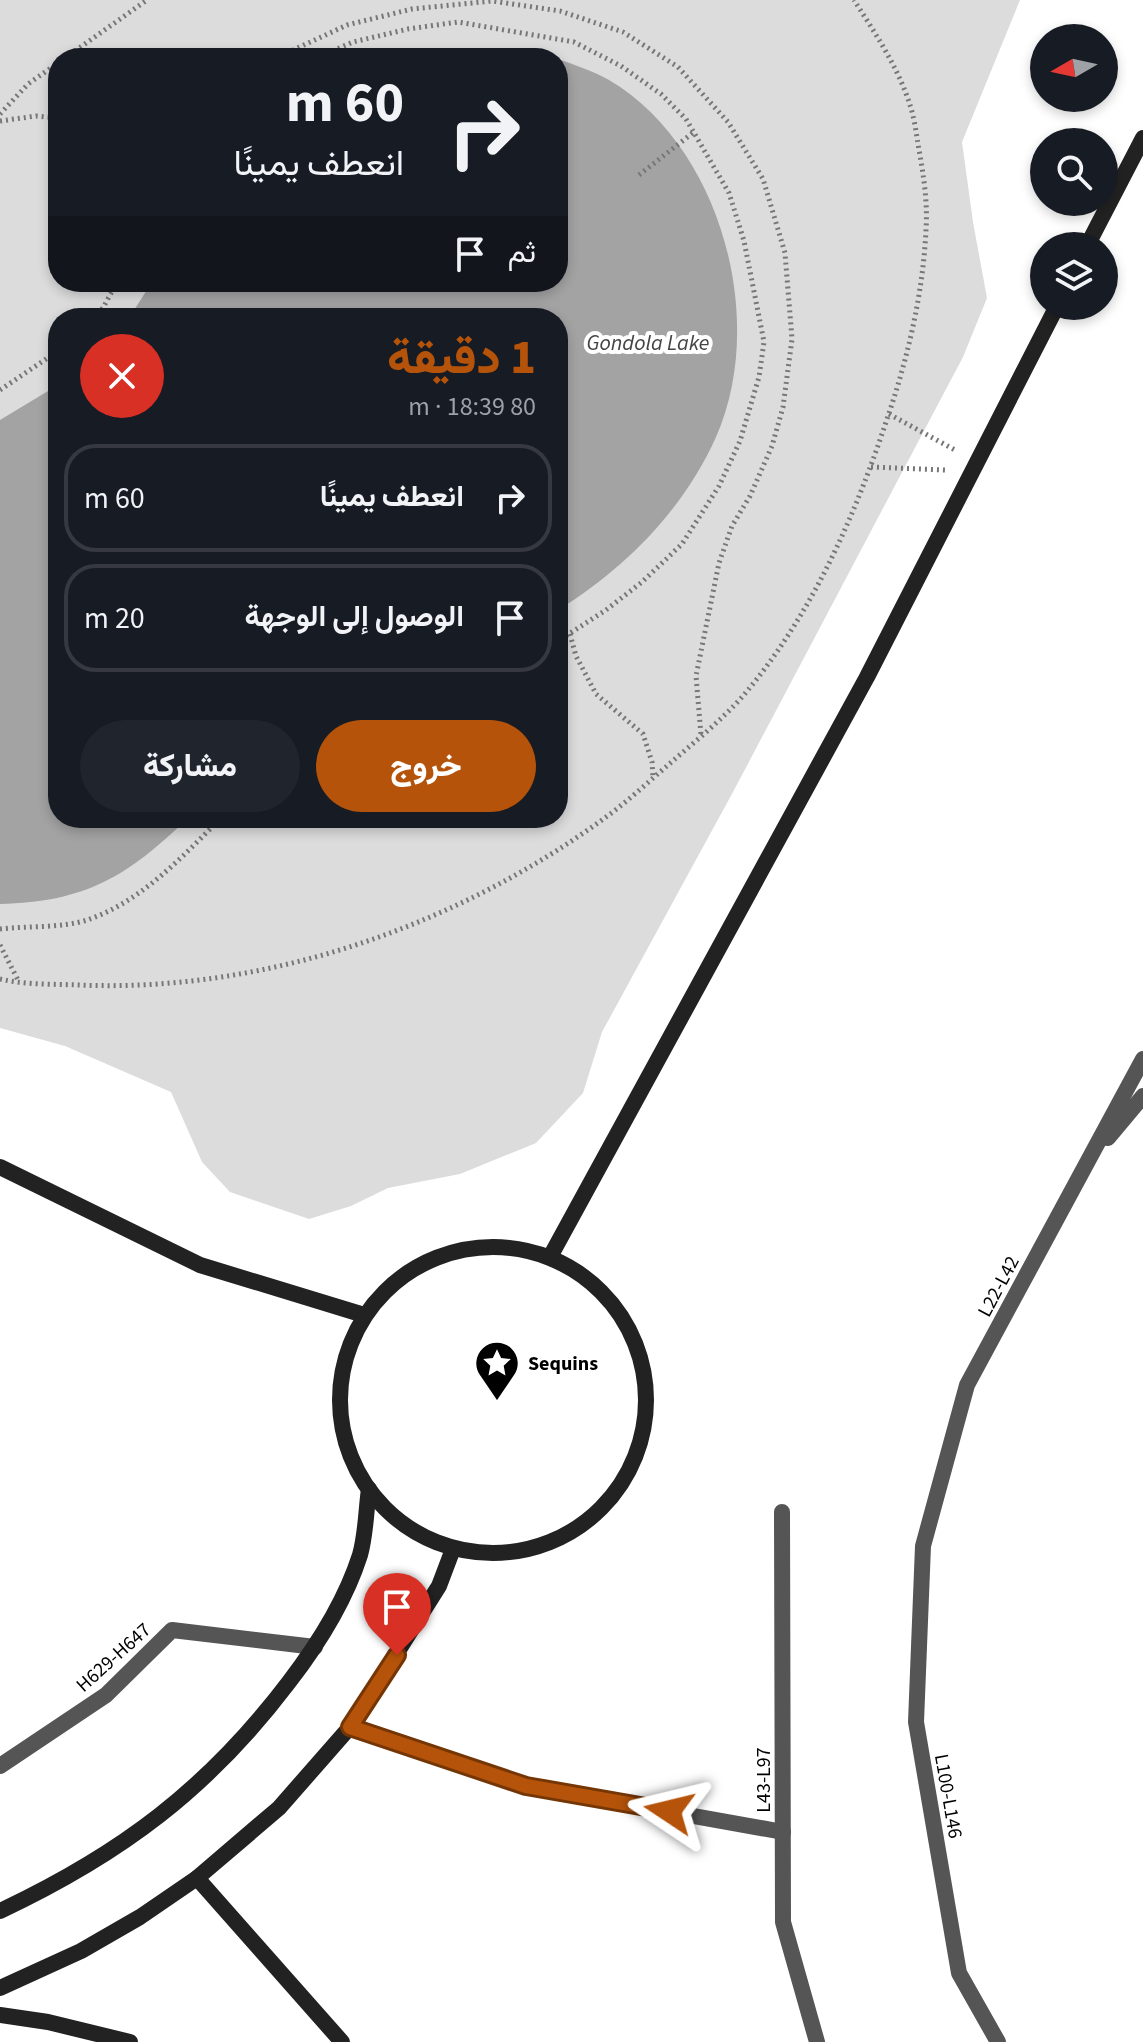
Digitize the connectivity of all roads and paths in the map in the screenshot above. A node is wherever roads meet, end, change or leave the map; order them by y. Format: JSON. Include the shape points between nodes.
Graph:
{"nodes":[{"id":1,"x":147,"y":0,"type":"edge"},
{"id":2,"x":854,"y":0,"type":"edge"},
{"id":3,"x":79,"y":48,"type":"edge"},
{"id":4,"x":298,"y":48,"type":"edge"},
{"id":5,"x":339,"y":48,"type":"edge"},
{"id":6,"x":48,"y":70,"type":"edge"},
{"id":7,"x":0,"y":114,"type":"edge"},
{"id":8,"x":48,"y":117,"type":"edge"},
{"id":9,"x":0,"y":121,"type":"edge"},
{"id":10,"x":694,"y":132,"type":"junction"},
{"id":11,"x":1143,"y":138,"type":"edge"},
{"id":12,"x":639,"y":175,"type":"dead end"},
{"id":13,"x":1094,"y":232,"type":"edge"},
{"id":14,"x":1050,"y":320,"type":"edge"},
{"id":15,"x":48,"y":358,"type":"edge"},
{"id":16,"x":0,"y":390,"type":"edge"},
{"id":17,"x":889,"y":414,"type":"junction"},
{"id":18,"x":871,"y":467,"type":"junction"},
{"id":19,"x":974,"y":467,"type":"junction"},
{"id":20,"x":570,"y":634,"type":"joint"},
{"id":21,"x":701,"y":736,"type":"junction"},
{"id":22,"x":653,"y":778,"type":"junction"},
{"id":23,"x":211,"y":828,"type":"edge"},
{"id":24,"x":0,"y":929,"type":"edge"},
{"id":25,"x":0,"y":945,"type":"edge"},
{"id":26,"x":0,"y":979,"type":"edge"},
{"id":27,"x":19,"y":982,"type":"junction"},
{"id":28,"x":1143,"y":1059,"type":"edge"},
{"id":29,"x":1143,"y":1096,"type":"edge"},
{"id":30,"x":1086,"y":1165,"type":"junction"},
{"id":31,"x":0,"y":1167,"type":"edge"},
{"id":32,"x":550,"y":1257,"type":"junction"},
{"id":33,"x":364,"y":1315,"type":"junction"},
{"id":34,"x":369,"y":1489,"type":"junction"},
{"id":35,"x":782,"y":1512,"type":"dead end"},
{"id":36,"x":923,"y":1546,"type":"joint"},
{"id":37,"x":453,"y":1549,"type":"junction"},
{"id":38,"x":315,"y":1647,"type":"junction"},
{"id":39,"x":350,"y":1727,"type":"junction"},
{"id":40,"x":0,"y":1766,"type":"edge"},
{"id":41,"x":783,"y":1832,"type":"junction"},
{"id":42,"x":197,"y":1878,"type":"junction"},
{"id":43,"x":0,"y":1911,"type":"edge"},
{"id":44,"x":0,"y":1988,"type":"edge"},
{"id":45,"x":0,"y":2015,"type":"edge"},
{"id":46,"x":130,"y":2042,"type":"edge"},
{"id":47,"x":342,"y":2042,"type":"edge"},
{"id":48,"x":817,"y":2042,"type":"edge"},
{"id":49,"x":998,"y":2042,"type":"edge"}],
"edges":[{"from":1,"to":3,"type":"path"},
{"from":2,"to":17,"type":"path","via":[[882,43],[911,105],[925,185],[926,230],[916,308]]},
{"from":4,"to":21,"type":"path","via":[[347,25],[412,9],[492,1],[546,9],[623,32],[678,67],[728,122],[763,179],[785,253],[792,339],[772,446],[732,526],[716,575],[696,676]]},
{"from":5,"to":10,"type":"path","via":[[458,22],[574,42],[661,94]]},
{"from":6,"to":7,"type":"path"},
{"from":8,"to":9,"type":"path"},
{"from":10,"to":12,"type":"path"},
{"from":10,"to":20,"type":"path","via":[[729,193],[744,241],[764,342],[759,377],[740,441],[682,544],[642,582]]},
{"from":11,"to":13,"type":"street"},
{"from":14,"to":19,"type":"street"},
{"from":15,"to":16,"type":"path"},
{"from":17,"to":18,"type":"path"},
{"from":17,"to":19,"type":"path"},
{"from":18,"to":19,"type":"path"},
{"from":18,"to":21,"type":"path","via":[[794,629],[746,693]]},
{"from":19,"to":32,"type":"street","via":[[867,677]]},
{"from":20,"to":22,"type":"path","via":[[596,694],[643,734]]},
{"from":21,"to":22,"type":"path"},
{"from":22,"to":27,"type":"path","via":[[606,817],[516,874],[446,911],[372,940],[209,979],[127,987]]},
{"from":23,"to":24,"type":"path","via":[[168,871],[119,906],[86,921]]},
{"from":25,"to":27,"type":"path"},
{"from":26,"to":27,"type":"path"},
{"from":28,"to":30,"type":"street","name":"L22-L42"},
{"from":29,"to":30,"type":"street"},
{"from":30,"to":36,"type":"street","name":"L22-L42","via":[[967,1385]]},
{"from":31,"to":33,"type":"street","via":[[200,1265]]},
{"from":32,"to":33,"type":"street","via":[[499,1246],[447,1253],[400,1277]]},
{"from":32,"to":37,"type":"street","via":[[587,1278],[623,1320],[636,1345],[646,1386],[644,1429],[630,1468],[606,1503],[574,1530],[536,1548],[494,1554]]},
{"from":33,"to":34,"type":"street","via":[[347,1353],[340,1394],[343,1435]]},
{"from":34,"to":37,"type":"street","via":[[404,1525]]},
{"from":34,"to":38,"type":"street","via":[[361,1551],[346,1594]]},
{"from":35,"to":41,"type":"street","name":"L43-L97"},
{"from":36,"to":49,"type":"street","name":"L100-L146","via":[[916,1722],[959,1973]]},
{"from":37,"to":39,"type":"street","via":[[439,1586]]},
{"from":38,"to":40,"type":"street","name":"H629-H647","via":[[172,1630],[106,1695]]},
{"from":38,"to":43,"type":"street","via":[[234,1750],[185,1796],[142,1831]]},
{"from":39,"to":41,"type":"street","via":[[526,1786]]},
{"from":39,"to":42,"type":"street","via":[[279,1808]]},
{"from":41,"to":48,"type":"street","name":"L43-L97","via":[[783,1922]]},
{"from":42,"to":44,"type":"street","via":[[81,1951]]},
{"from":42,"to":47,"type":"street"},
{"from":45,"to":46,"type":"street"}]}
